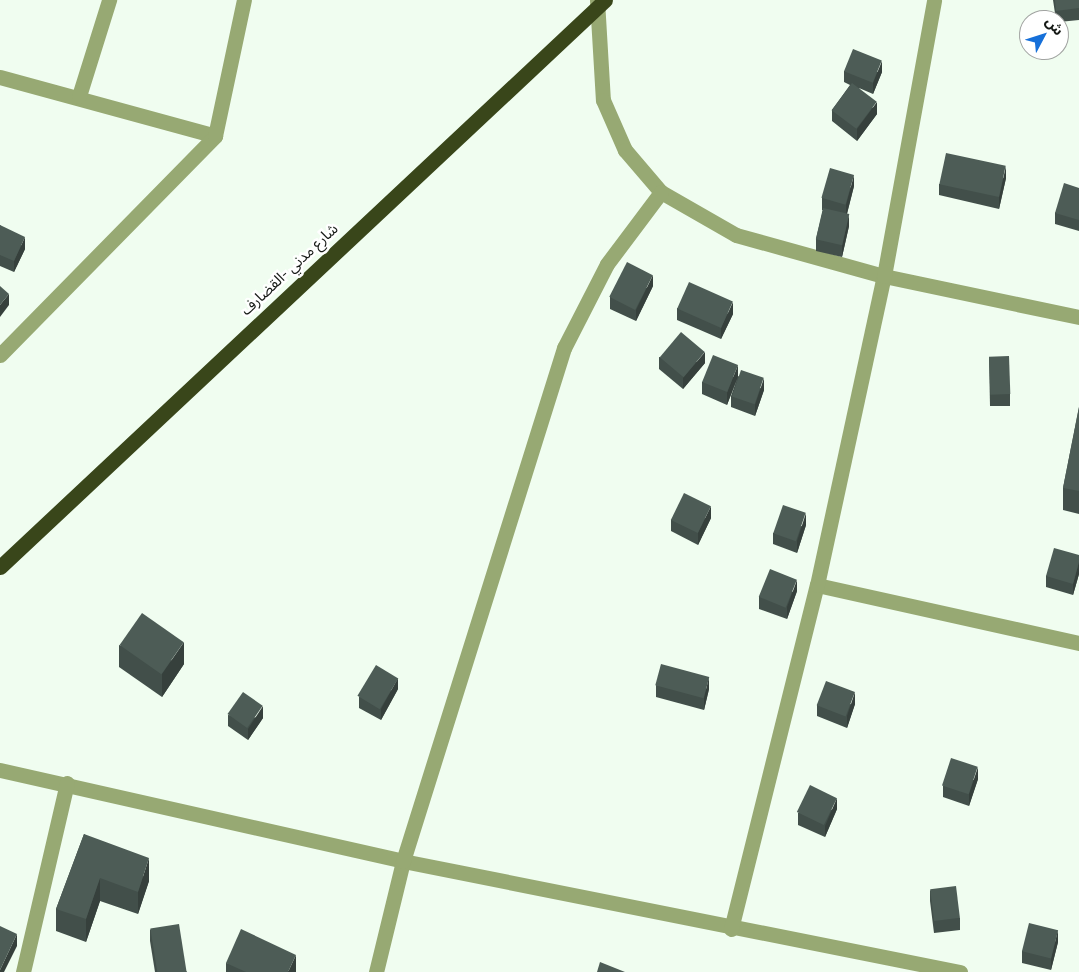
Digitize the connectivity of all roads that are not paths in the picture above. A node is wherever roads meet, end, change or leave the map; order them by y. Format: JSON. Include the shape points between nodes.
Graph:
{"nodes":[{"id":1,"x":109,"y":0,"type":"edge"},
{"id":2,"x":244,"y":0,"type":"edge"},
{"id":3,"x":934,"y":0,"type":"edge"},
{"id":4,"x":599,"y":3,"type":"edge"},
{"id":5,"x":0,"y":77,"type":"edge"},
{"id":6,"x":78,"y":96,"type":"junction"},
{"id":7,"x":215,"y":136,"type":"junction"},
{"id":8,"x":661,"y":192,"type":"junction"},
{"id":9,"x":884,"y":276,"type":"junction"},
{"id":10,"x":1079,"y":317,"type":"edge"},
{"id":11,"x":0,"y":356,"type":"edge"},
{"id":12,"x":0,"y":567,"type":"edge"},
{"id":13,"x":817,"y":586,"type":"junction"},
{"id":14,"x":1079,"y":643,"type":"edge"},
{"id":15,"x":0,"y":770,"type":"edge"},
{"id":16,"x":67,"y":783,"type":"junction"},
{"id":17,"x":403,"y":861,"type":"junction"},
{"id":18,"x":732,"y":929,"type":"junction"},
{"id":19,"x":23,"y":972,"type":"edge"},
{"id":20,"x":376,"y":972,"type":"edge"},
{"id":21,"x":960,"y":972,"type":"edge"}],
"edges":[{"from":1,"to":6,"type":"street"},
{"from":2,"to":7,"type":"street"},
{"from":3,"to":9,"type":"street"},
{"from":4,"to":8,"type":"street","via":[[603,100],[625,150]]},
{"from":4,"to":12,"type":"highway","name":"شارع مدني -القضارف"},
{"from":5,"to":6,"type":"street"},
{"from":6,"to":7,"type":"street"},
{"from":7,"to":11,"type":"street"},
{"from":8,"to":9,"type":"street","via":[[736,235]]},
{"from":8,"to":17,"type":"street","via":[[607,264],[564,348]]},
{"from":9,"to":10,"type":"street"},
{"from":9,"to":13,"type":"street"},
{"from":13,"to":14,"type":"street"},
{"from":13,"to":18,"type":"street"},
{"from":15,"to":16,"type":"street"},
{"from":16,"to":17,"type":"street"},
{"from":16,"to":19,"type":"street"},
{"from":17,"to":18,"type":"street"},
{"from":17,"to":20,"type":"street"},
{"from":18,"to":21,"type":"street"}]}
